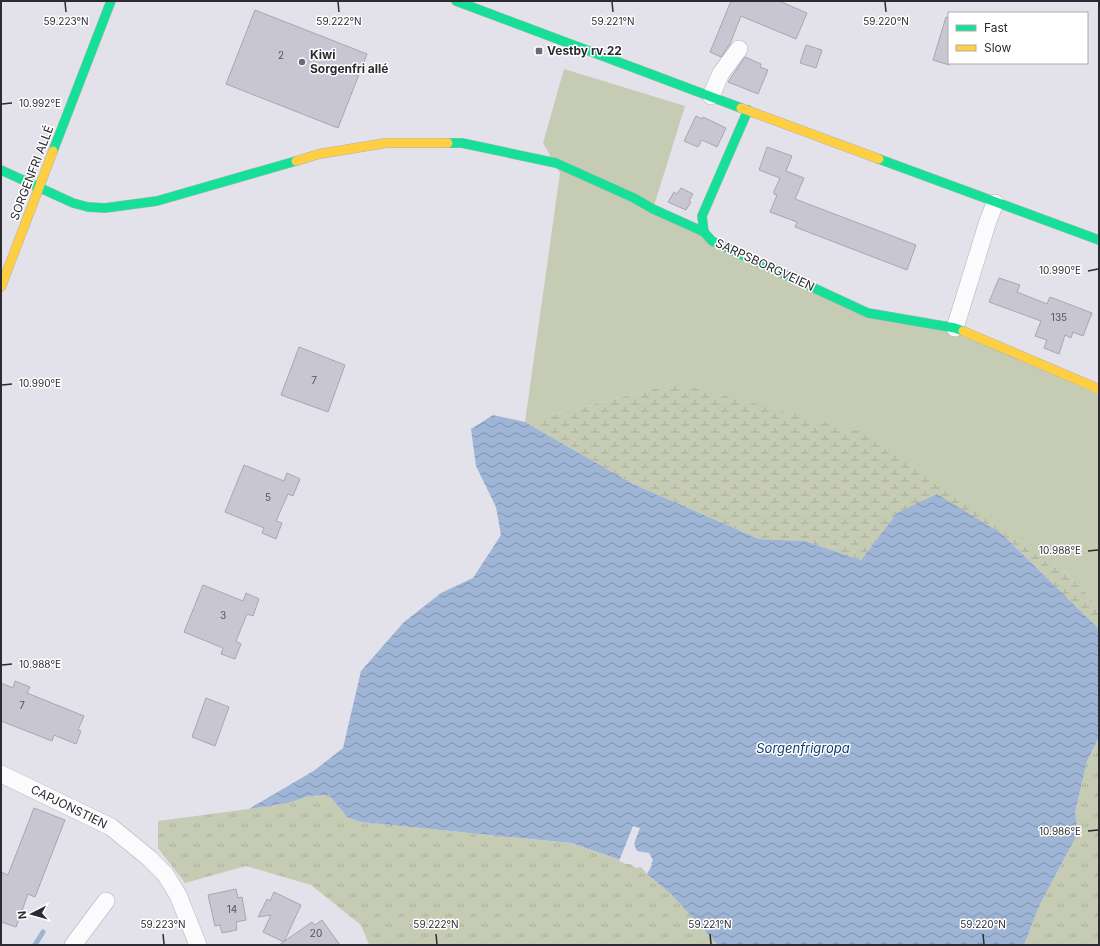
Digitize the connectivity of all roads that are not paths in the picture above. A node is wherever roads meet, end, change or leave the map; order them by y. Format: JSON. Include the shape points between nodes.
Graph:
{"nodes":[{"id":1,"x":111,"y":1,"type":"edge"},
{"id":2,"x":456,"y":1,"type":"edge"},
{"id":3,"x":740,"y":49,"type":"dead end"},
{"id":4,"x":711,"y":96,"type":"junction"},
{"id":5,"x":748,"y":110,"type":"junction"},
{"id":6,"x":1,"y":170,"type":"edge"},
{"id":7,"x":39,"y":187,"type":"junction"},
{"id":8,"x":995,"y":203,"type":"junction"},
{"id":9,"x":704,"y":232,"type":"junction"},
{"id":10,"x":1099,"y":240,"type":"edge"},
{"id":11,"x":1,"y":288,"type":"edge"},
{"id":12,"x":955,"y":328,"type":"junction"},
{"id":13,"x":1099,"y":389,"type":"edge"},
{"id":14,"x":1,"y":774,"type":"edge"},
{"id":15,"x":106,"y":901,"type":"dead end"},
{"id":16,"x":73,"y":945,"type":"edge"},
{"id":17,"x":198,"y":945,"type":"edge"}],
"edges":[{"from":1,"to":7,"type":"main road","name":"SORGENFRI ALLÉ"},
{"from":2,"to":4,"type":"main road"},
{"from":3,"to":4,"type":"street","via":[[721,73]]},
{"from":4,"to":5,"type":"main road"},
{"from":5,"to":8,"type":"main road"},
{"from":5,"to":9,"type":"main road","name":"SARPSBORGVEIEN","via":[[702,216]]},
{"from":6,"to":7,"type":"main road"},
{"from":7,"to":9,"type":"main road","via":[[88,207],[105,208],[157,201],[319,154],[386,143],[462,143],[556,163]]},
{"from":7,"to":11,"type":"main road","name":"SORGENFRI ALLÉ"},
{"from":8,"to":10,"type":"main road"},
{"from":8,"to":12,"type":"street"},
{"from":9,"to":12,"type":"main road","name":"SARPSBORGVEIEN","via":[[712,241],[868,313]]},
{"from":12,"to":13,"type":"main road","name":"SARPSBORGVEIEN"},
{"from":14,"to":17,"type":"street","name":"CAPJONSTIEN","via":[[111,827],[149,858],[165,874],[178,895]]},
{"from":15,"to":16,"type":"street"}]}
